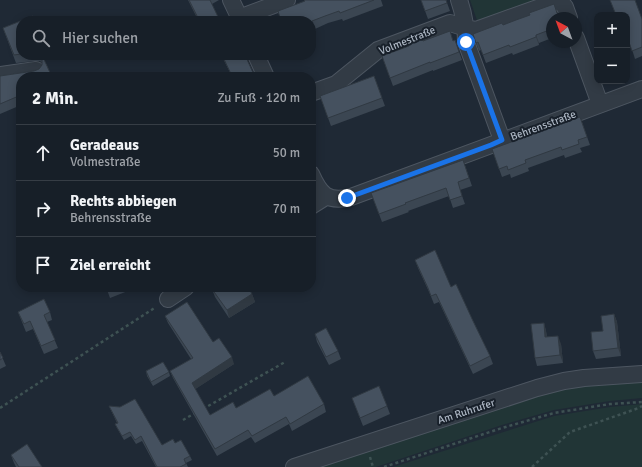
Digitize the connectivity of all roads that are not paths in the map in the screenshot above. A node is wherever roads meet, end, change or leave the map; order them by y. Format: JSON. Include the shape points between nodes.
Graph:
{"nodes":[{"id":1,"x":231,"y":0,"type":"edge"},
{"id":2,"x":287,"y":0,"type":"edge"},
{"id":3,"x":459,"y":0,"type":"edge"},
{"id":4,"x":560,"y":0,"type":"edge"},
{"id":5,"x":567,"y":12,"type":"edge"},
{"id":6,"x":239,"y":16,"type":"edge"},
{"id":7,"x":247,"y":16,"type":"edge"},
{"id":8,"x":466,"y":28,"type":"junction"},
{"id":9,"x":580,"y":48,"type":"edge"},
{"id":10,"x":258,"y":60,"type":"edge"},
{"id":11,"x":36,"y":70,"type":"edge"},
{"id":12,"x":22,"y":72,"type":"edge"},
{"id":13,"x":264,"y":72,"type":"edge"},
{"id":14,"x":16,"y":73,"type":"edge"},
{"id":15,"x":0,"y":75,"type":"edge"},
{"id":16,"x":642,"y":89,"type":"edge"},
{"id":17,"x":316,"y":91,"type":"edge"},
{"id":18,"x":600,"y":104,"type":"junction"},
{"id":19,"x":502,"y":140,"type":"junction"},
{"id":20,"x":316,"y":185,"type":"edge"},
{"id":21,"x":327,"y":196,"type":"junction"},
{"id":22,"x":316,"y":203,"type":"edge"},
{"id":23,"x":178,"y":292,"type":"edge"},
{"id":24,"x":168,"y":299,"type":"road end"},
{"id":25,"x":642,"y":374,"type":"edge"},
{"id":26,"x":294,"y":467,"type":"edge"}],
"edges":[{"from":1,"to":6,"type":"street"},
{"from":2,"to":7,"type":"street"},
{"from":3,"to":8,"type":"street"},
{"from":4,"to":5,"type":"street","name":"Volmestraße"},
{"from":4,"to":8,"type":"street","name":"Volmestraße","via":[[476,30]]},
{"from":8,"to":17,"type":"street","name":"Volmestraße","via":[[450,23],[378,50],[336,84]]},
{"from":8,"to":19,"type":"street","via":[[466,42]]},
{"from":9,"to":18,"type":"street"},
{"from":10,"to":13,"type":"street"},
{"from":11,"to":12,"type":"street"},
{"from":14,"to":15,"type":"street"},
{"from":16,"to":18,"type":"street","name":"Behrensstraße"},
{"from":18,"to":19,"type":"street","name":"Behrensstraße"},
{"from":19,"to":21,"type":"street","name":"Behrensstraße","via":[[351,197],[335,199]]},
{"from":20,"to":21,"type":"street"},
{"from":21,"to":22,"type":"street"},
{"from":23,"to":24,"type":"street"},
{"from":25,"to":26,"type":"street","name":"Am Ruhrufer","via":[[584,378],[537,388]]}]}
